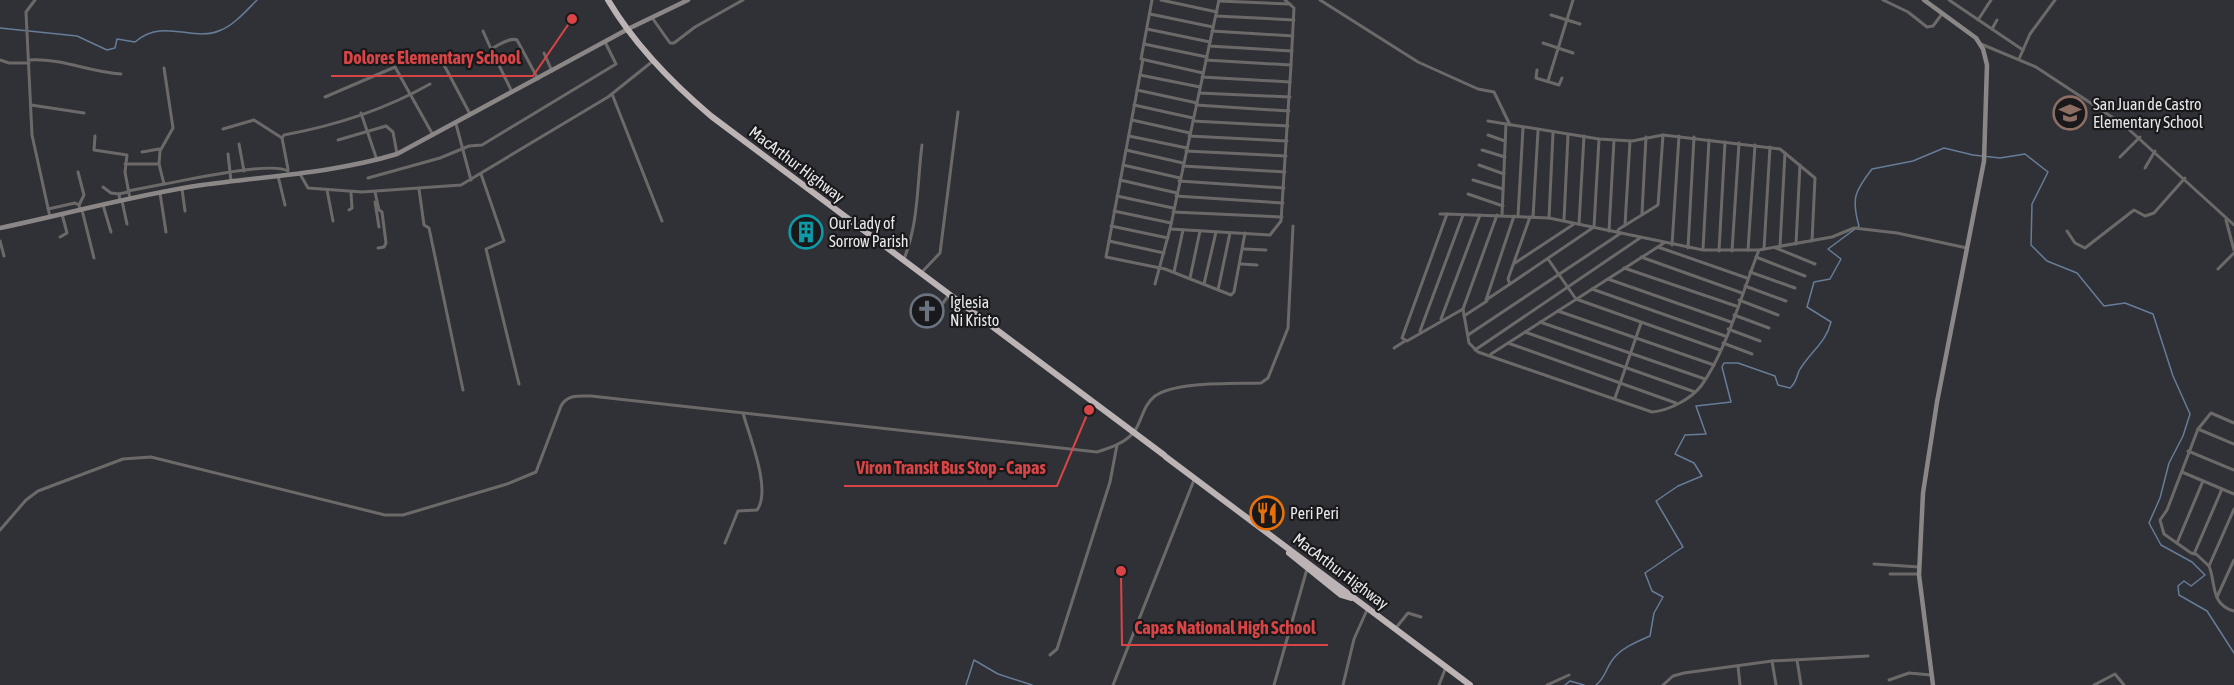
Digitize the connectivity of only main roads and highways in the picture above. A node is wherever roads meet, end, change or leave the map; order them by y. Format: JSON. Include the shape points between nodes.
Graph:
{"nodes":[{"id":1,"x":608,"y":0,"type":"edge"},
{"id":2,"x":1283,"y":545,"type":"junction"},
{"id":3,"x":1355,"y":599,"type":"junction"},
{"id":4,"x":1470,"y":685,"type":"edge"}],
"edges":[{"from":1,"to":2,"type":"highway","name":"MacArthur Highway","via":[[654,60],[711,116]]},
{"from":2,"to":3,"type":"highway","name":"MacArthur Highway"},
{"from":2,"to":3,"type":"highway","via":[[1341,595]]},
{"from":3,"to":4,"type":"highway","name":"MacArthur Highway"}]}
